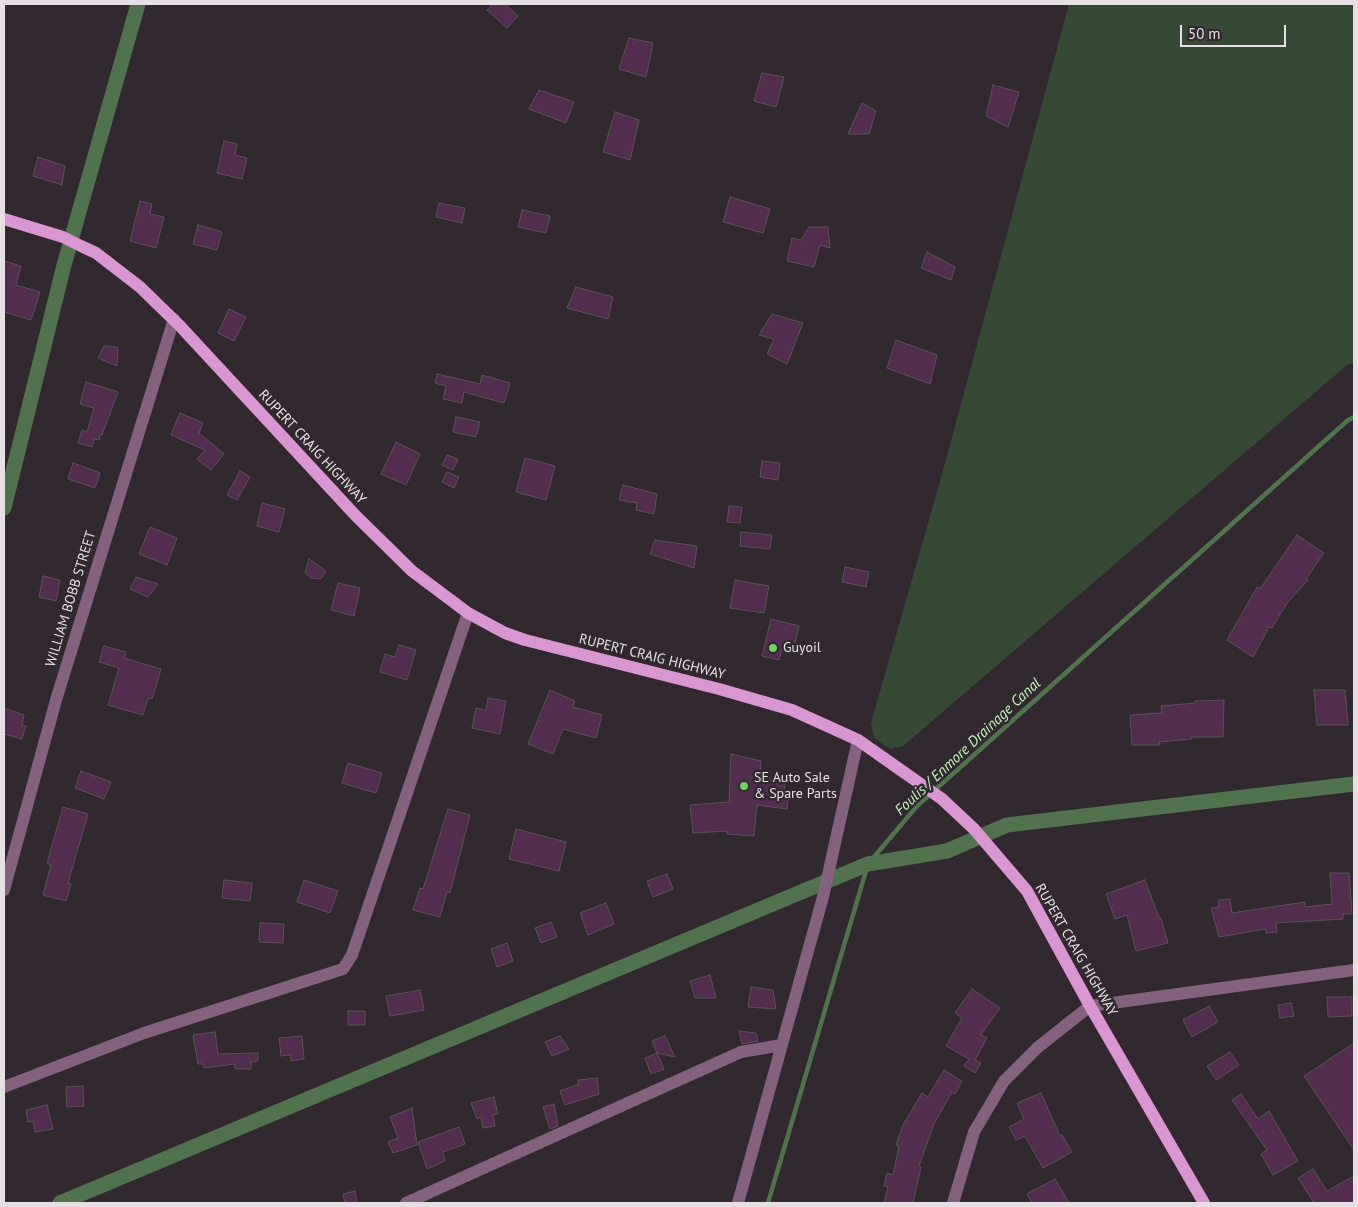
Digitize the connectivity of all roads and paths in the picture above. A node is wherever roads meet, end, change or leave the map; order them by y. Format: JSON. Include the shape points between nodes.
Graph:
{"nodes":[{"id":1,"x":4,"y":219,"type":"edge"},
{"id":2,"x":174,"y":319,"type":"junction"},
{"id":3,"x":468,"y":613,"type":"junction"},
{"id":4,"x":858,"y":740,"type":"junction"},
{"id":5,"x":4,"y":890,"type":"edge"},
{"id":6,"x":1354,"y":970,"type":"edge"},
{"id":7,"x":1090,"y":1006,"type":"junction"},
{"id":8,"x":782,"y":1046,"type":"junction"},
{"id":9,"x":4,"y":1087,"type":"edge"},
{"id":10,"x":406,"y":1203,"type":"edge"},
{"id":11,"x":738,"y":1203,"type":"edge"},
{"id":12,"x":953,"y":1203,"type":"edge"},
{"id":13,"x":1204,"y":1203,"type":"edge"}],
"edges":[{"from":1,"to":2,"type":"main road","name":"RUPERT CRAIG HIGHWAY","via":[[63,237],[96,253],[140,286]]},
{"from":2,"to":3,"type":"main road","name":"RUPERT CRAIG HIGHWAY","via":[[356,516],[412,571]]},
{"from":2,"to":5,"type":"street","name":"WILLIAM BOBB STREET","via":[[56,700]]},
{"from":3,"to":4,"type":"main road","name":"RUPERT CRAIG HIGHWAY","via":[[525,640],[792,710]]},
{"from":3,"to":9,"type":"street","via":[[352,955],[343,969],[144,1033]]},
{"from":4,"to":7,"type":"main road","name":"RUPERT CRAIG HIGHWAY","via":[[942,799],[974,829],[1027,890]]},
{"from":4,"to":8,"type":"street","via":[[835,850]]},
{"from":6,"to":7,"type":"street"},
{"from":7,"to":12,"type":"street","via":[[1037,1048],[1004,1080],[974,1132]]},
{"from":7,"to":13,"type":"main road","name":"RUPERT CRAIG HIGHWAY"},
{"from":8,"to":10,"type":"street","via":[[741,1052]]},
{"from":8,"to":11,"type":"street"}]}
